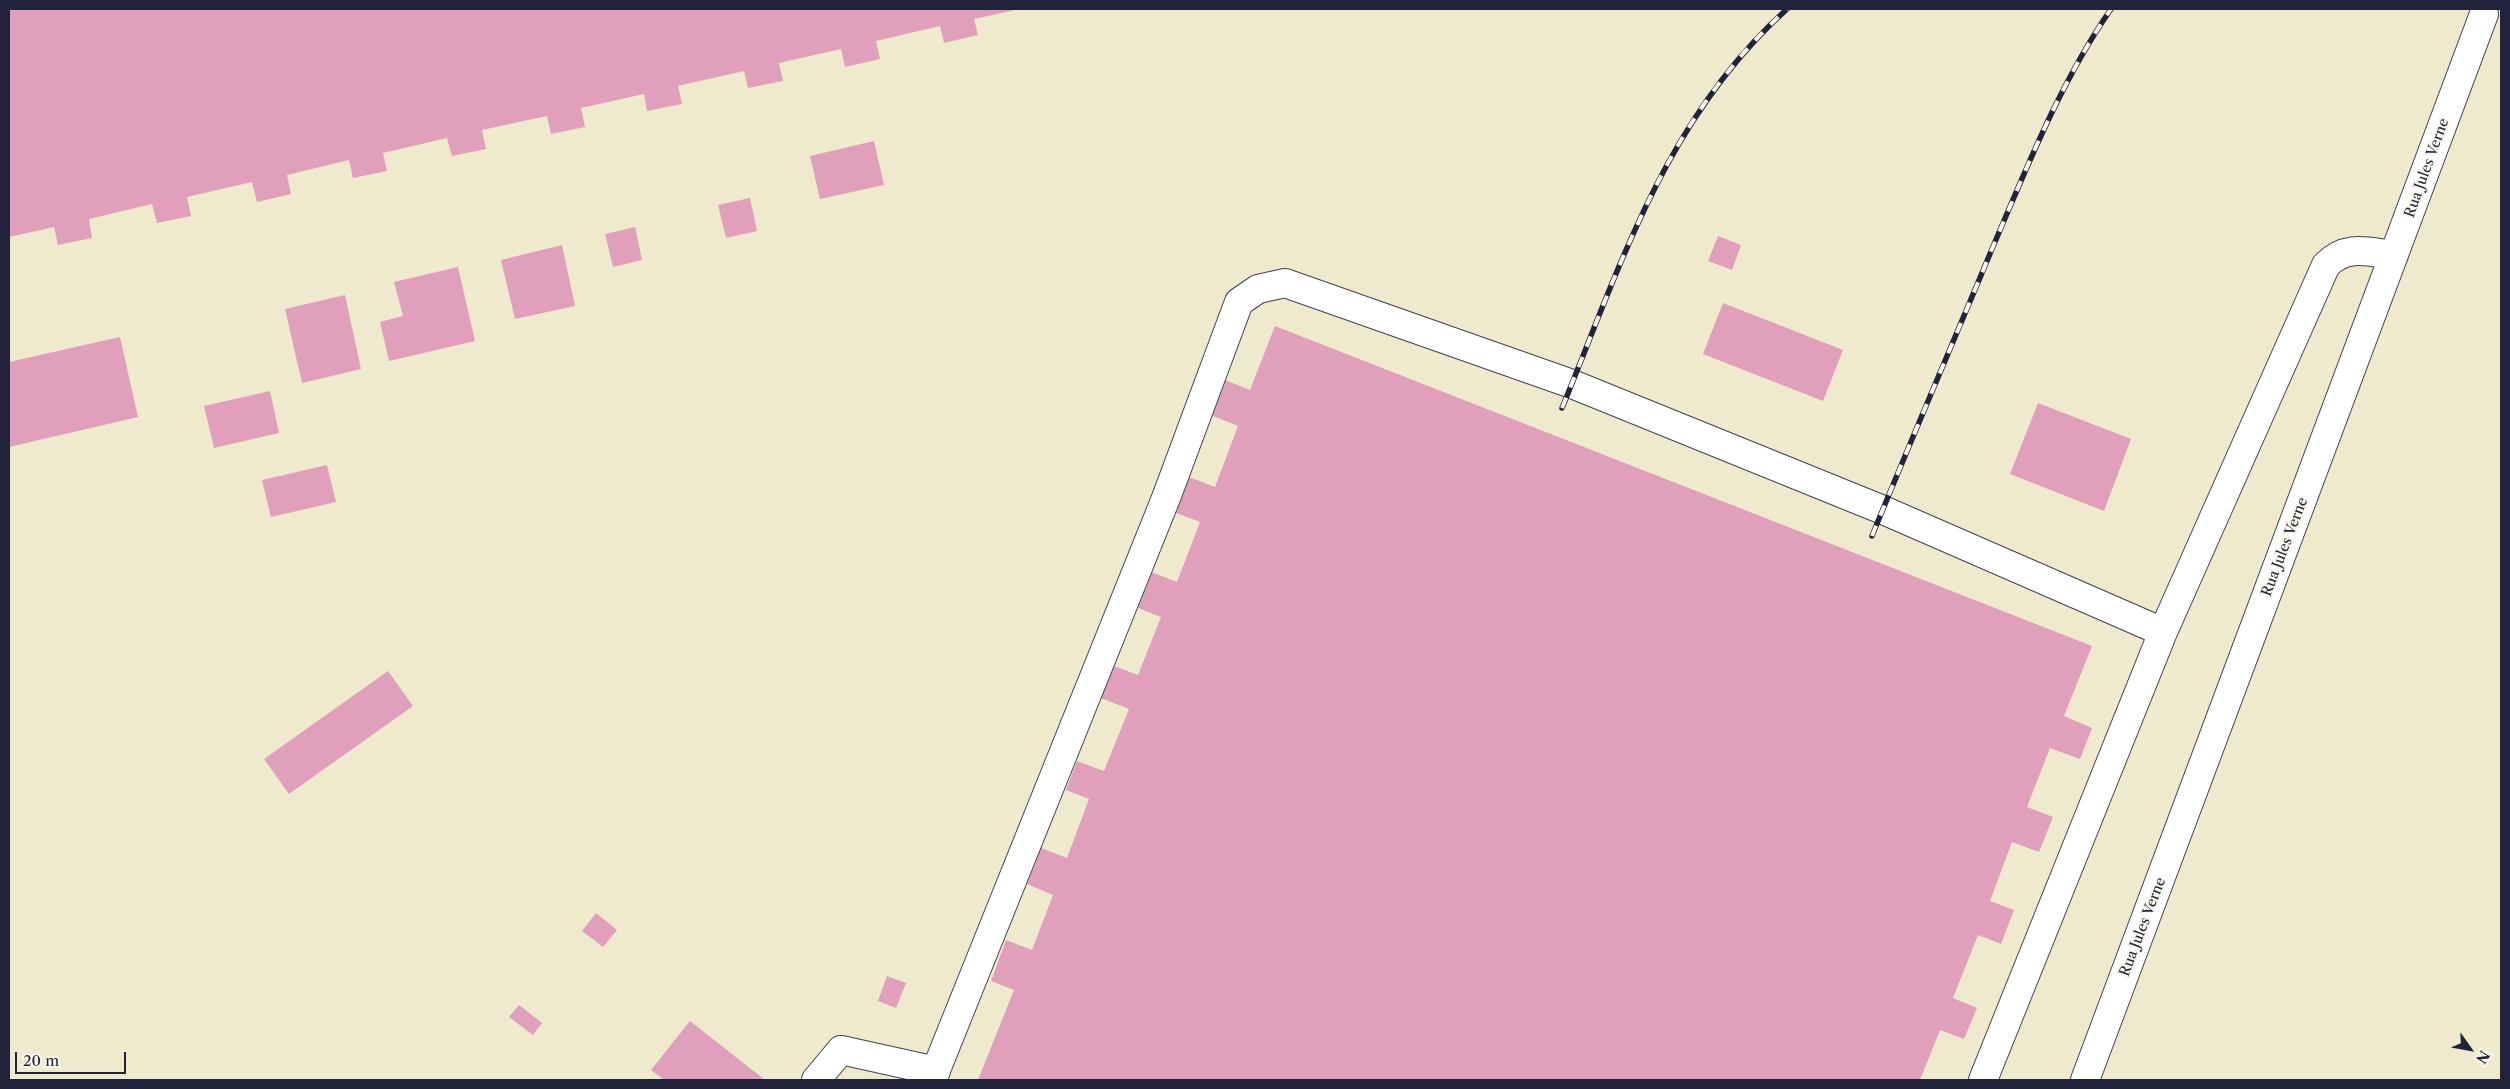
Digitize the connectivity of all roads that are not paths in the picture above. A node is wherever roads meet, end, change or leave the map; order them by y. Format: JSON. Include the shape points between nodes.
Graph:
{"nodes":[{"id":1,"x":2484,"y":14,"type":"dead end"},
{"id":2,"x":2394,"y":255,"type":"junction"},
{"id":3,"x":2163,"y":632,"type":"junction"},
{"id":4,"x":934,"y":1075,"type":"edge"},
{"id":5,"x":816,"y":1080,"type":"edge"},
{"id":6,"x":1983,"y":1080,"type":"edge"},
{"id":7,"x":2085,"y":1080,"type":"edge"}],
"edges":[{"from":1,"to":2,"type":"street","name":"Rua Jules Verne"},
{"from":2,"to":3,"type":"street","via":[[2353,250],[2336,254],[2326,265]]},
{"from":2,"to":7,"type":"street","name":"Rua Jules Verne"},
{"from":3,"to":4,"type":"street","via":[[1883,510],[1572,384],[1286,283],[1258,289],[1238,302],[1166,498]]},
{"from":3,"to":6,"type":"street"},
{"from":4,"to":5,"type":"street","via":[[841,1050]]}]}
